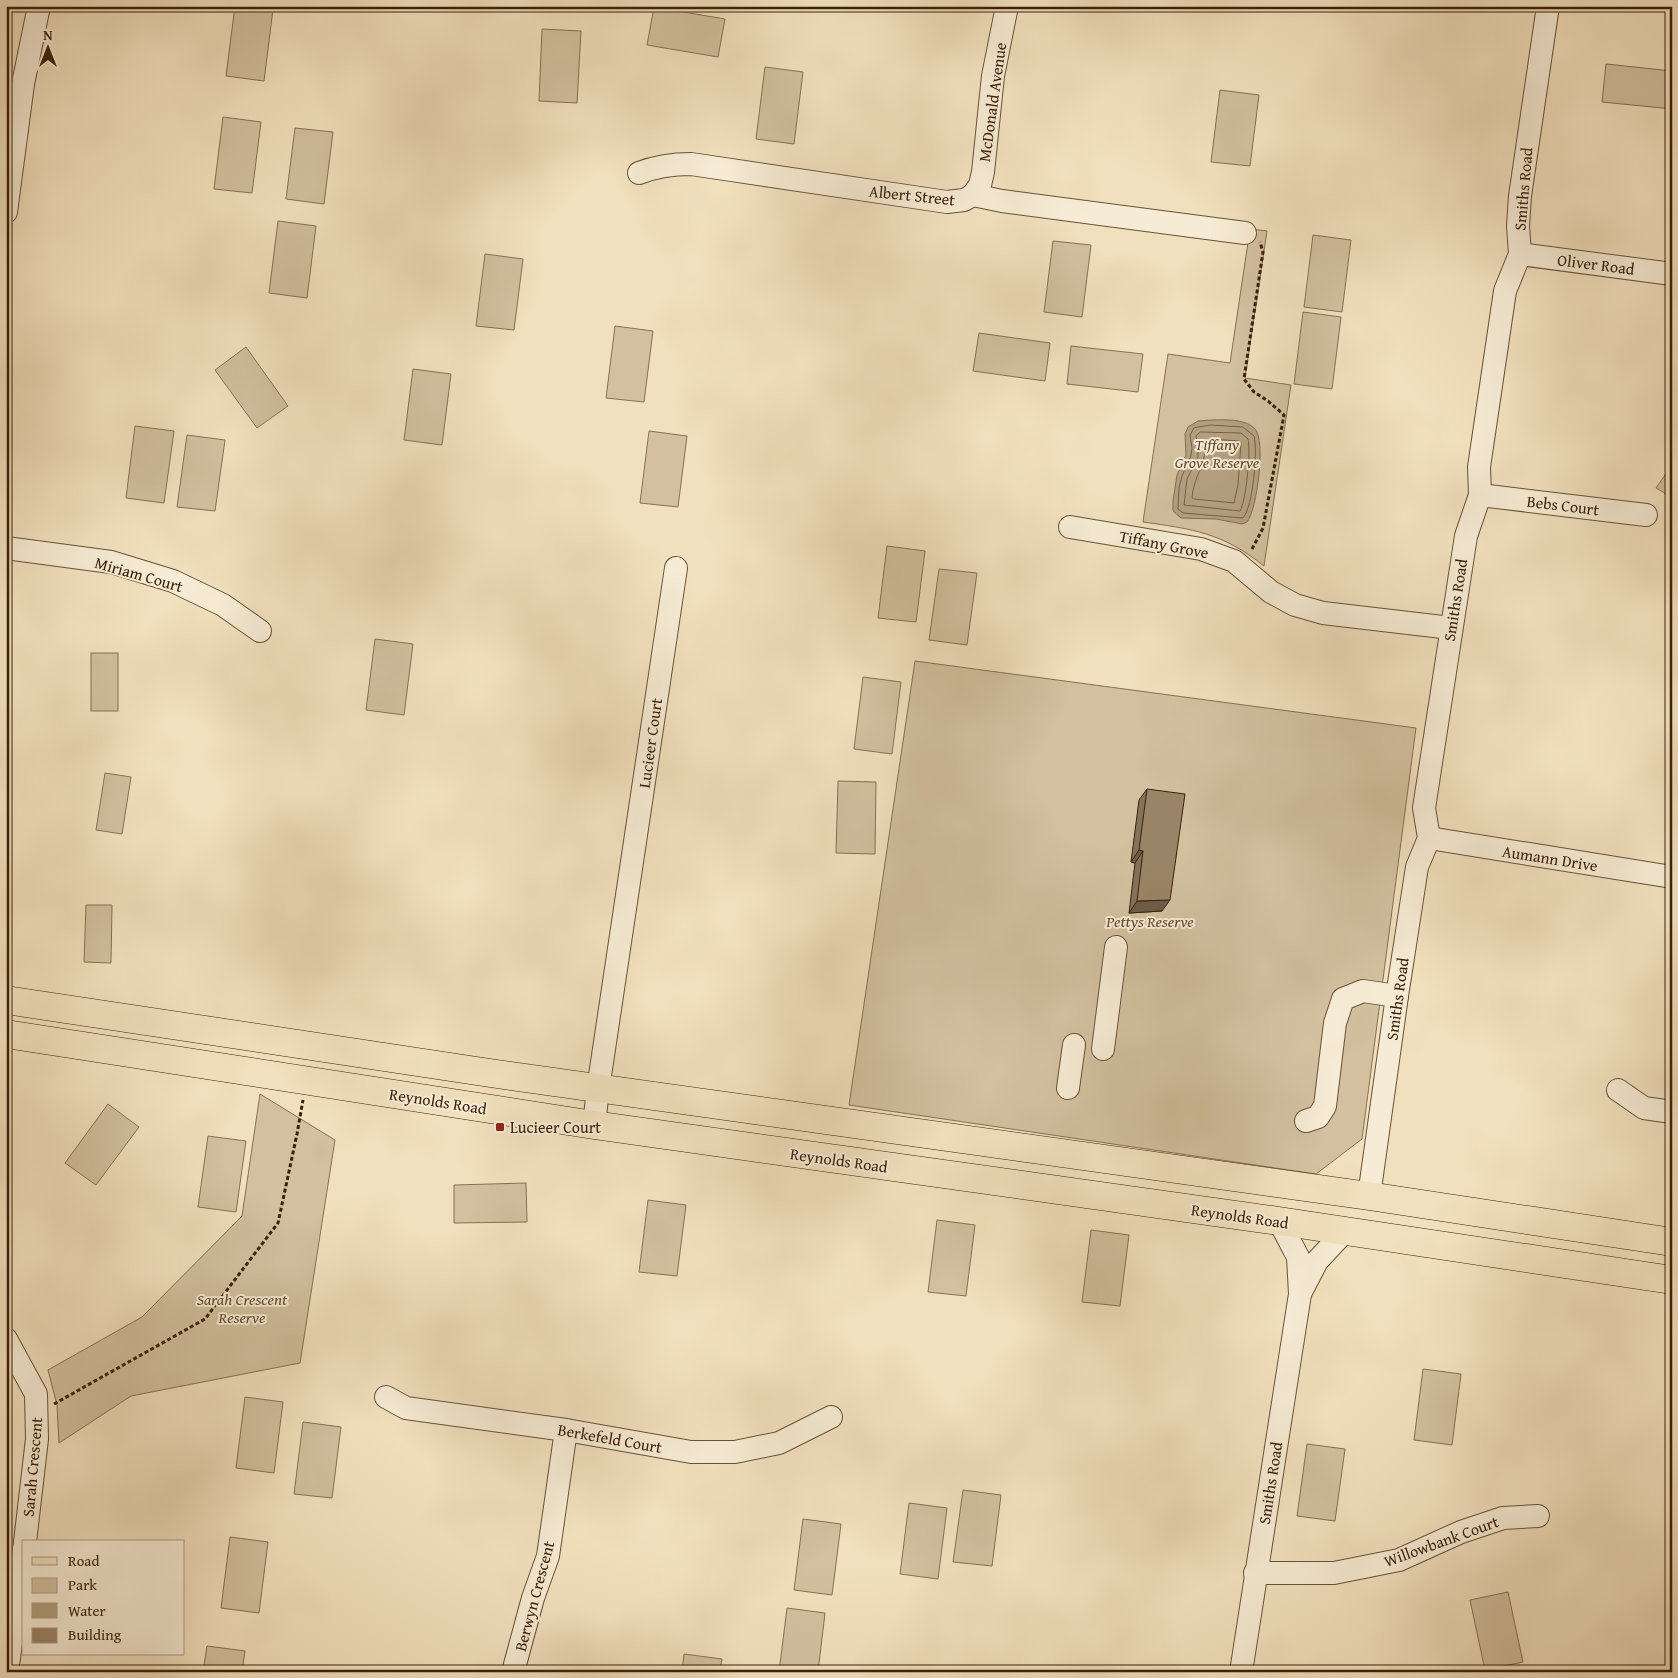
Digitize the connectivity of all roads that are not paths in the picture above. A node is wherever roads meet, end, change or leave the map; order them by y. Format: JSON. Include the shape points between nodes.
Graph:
{"nodes":[{"id":1,"x":39,"y":6,"type":"edge"},
{"id":2,"x":1007,"y":6,"type":"edge"},
{"id":3,"x":1548,"y":6,"type":"edge"},
{"id":4,"x":639,"y":173,"type":"dead end"},
{"id":5,"x":972,"y":195,"type":"junction"},
{"id":6,"x":6,"y":212,"type":"edge"},
{"id":7,"x":1245,"y":233,"type":"road end"},
{"id":8,"x":1520,"y":254,"type":"junction"},
{"id":9,"x":1672,"y":274,"type":"edge"},
{"id":10,"x":1480,"y":495,"type":"junction"},
{"id":11,"x":1646,"y":515,"type":"dead end"},
{"id":12,"x":1070,"y":527,"type":"dead end"},
{"id":13,"x":6,"y":548,"type":"edge"},
{"id":14,"x":676,"y":568,"type":"dead end"},
{"id":15,"x":1451,"y":628,"type":"junction"},
{"id":16,"x":260,"y":631,"type":"dead end"},
{"id":17,"x":1429,"y":838,"type":"junction"},
{"id":18,"x":1672,"y":877,"type":"edge"},
{"id":19,"x":1116,"y":948,"type":"dead end"},
{"id":20,"x":1397,"y":996,"type":"junction"},
{"id":21,"x":6,"y":1000,"type":"edge"},
{"id":22,"x":6,"y":1034,"type":"edge"},
{"id":23,"x":1074,"y":1044,"type":"dead end"},
{"id":24,"x":1103,"y":1049,"type":"dead end"},
{"id":25,"x":1068,"y":1088,"type":"dead end"},
{"id":26,"x":598,"y":1089,"type":"junction"},
{"id":27,"x":1618,"y":1090,"type":"dead end"},
{"id":28,"x":1672,"y":1112,"type":"edge"},
{"id":29,"x":1306,"y":1121,"type":"dead end"},
{"id":30,"x":594,"y":1126,"type":"junction"},
{"id":31,"x":1369,"y":1196,"type":"junction"},
{"id":32,"x":1278,"y":1221,"type":"junction"},
{"id":33,"x":1354,"y":1232,"type":"junction"},
{"id":34,"x":1672,"y":1242,"type":"edge"},
{"id":35,"x":1672,"y":1280,"type":"edge"},
{"id":36,"x":1300,"y":1294,"type":"junction"},
{"id":37,"x":6,"y":1339,"type":"edge"},
{"id":38,"x":386,"y":1397,"type":"dead end"},
{"id":39,"x":831,"y":1417,"type":"dead end"},
{"id":40,"x":566,"y":1430,"type":"junction"},
{"id":41,"x":1538,"y":1516,"type":"dead end"},
{"id":42,"x":25,"y":1540,"type":"edge"},
{"id":43,"x":22,"y":1563,"type":"edge"},
{"id":44,"x":1255,"y":1573,"type":"junction"},
{"id":45,"x":7,"y":1672,"type":"edge"},
{"id":46,"x":513,"y":1672,"type":"edge"},
{"id":47,"x":1241,"y":1672,"type":"edge"}],
"edges":[{"from":1,"to":6,"type":"street","via":[[23,84]]},
{"from":2,"to":5,"type":"street","name":"McDonald Avenue","via":[[993,76],[983,172],[980,185]]},
{"from":3,"to":8,"type":"street","name":"Smiths Road","via":[[1520,196]]},
{"from":4,"to":5,"type":"street","name":"Albert Street","via":[[658,166],[691,164],[948,202],[964,200]]},
{"from":5,"to":7,"type":"street","name":"Albert Street"},
{"from":8,"to":9,"type":"street","name":"Oliver Road"},
{"from":8,"to":10,"type":"street","name":"Smiths Road","via":[[1505,291],[1479,467]]},
{"from":10,"to":11,"type":"street","name":"Bebs Court"},
{"from":10,"to":15,"type":"street","name":"Smiths Road","via":[[1466,536]]},
{"from":12,"to":15,"type":"street","name":"Tiffany Grove","via":[[1201,549],[1234,561],[1271,592],[1295,605],[1323,613]]},
{"from":13,"to":16,"type":"street","name":"Miriam Court","via":[[111,562],[173,581],[223,605]]},
{"from":14,"to":26,"type":"street","name":"Lucieer Court"},
{"from":15,"to":17,"type":"street","name":"Smiths Road","via":[[1424,808]]},
{"from":17,"to":18,"type":"street","name":"Aumann Drive"},
{"from":17,"to":20,"type":"street","name":"Smiths Road","via":[[1417,867]]},
{"from":19,"to":24,"type":"street"},
{"from":20,"to":29,"type":"street","via":[[1363,991],[1343,999],[1335,1023],[1324,1106],[1318,1116]]},
{"from":20,"to":31,"type":"street","name":"Smiths Road"},
{"from":21,"to":26,"type":"main road"},
{"from":22,"to":30,"type":"main road","name":"Reynolds Road"},
{"from":23,"to":25,"type":"street"},
{"from":26,"to":30,"type":"street","name":"Lucieer Court"},
{"from":26,"to":31,"type":"main road"},
{"from":27,"to":28,"type":"street","via":[[1644,1108]]},
{"from":30,"to":32,"type":"main road","name":"Reynolds Road"},
{"from":31,"to":33,"type":"main road"},
{"from":31,"to":34,"type":"main road"},
{"from":32,"to":33,"type":"main road","name":"Reynolds Road"},
{"from":32,"to":36,"type":"street","name":"Smiths Road","via":[[1298,1257]]},
{"from":33,"to":35,"type":"main road","name":"Reynolds Road"},
{"from":33,"to":36,"type":"street","name":"Smiths Road","via":[[1317,1261]]},
{"from":36,"to":44,"type":"street","name":"Smiths Road"},
{"from":37,"to":42,"type":"street","name":"Sarah Crescent","via":[[36,1394],[37,1439]]},
{"from":38,"to":40,"type":"street","name":"Berkefeld Court","via":[[406,1408]]},
{"from":39,"to":40,"type":"street","name":"Berkefeld Court","via":[[779,1443],[735,1452],[691,1452]]},
{"from":40,"to":46,"type":"street","name":"Berwyn Crescent","via":[[548,1556]]},
{"from":41,"to":44,"type":"street","name":"Willowbank Court","via":[[1503,1518],[1461,1532],[1399,1560],[1334,1573]]},
{"from":43,"to":45,"type":"street"},
{"from":44,"to":47,"type":"street","name":"Smiths Road"}]}
